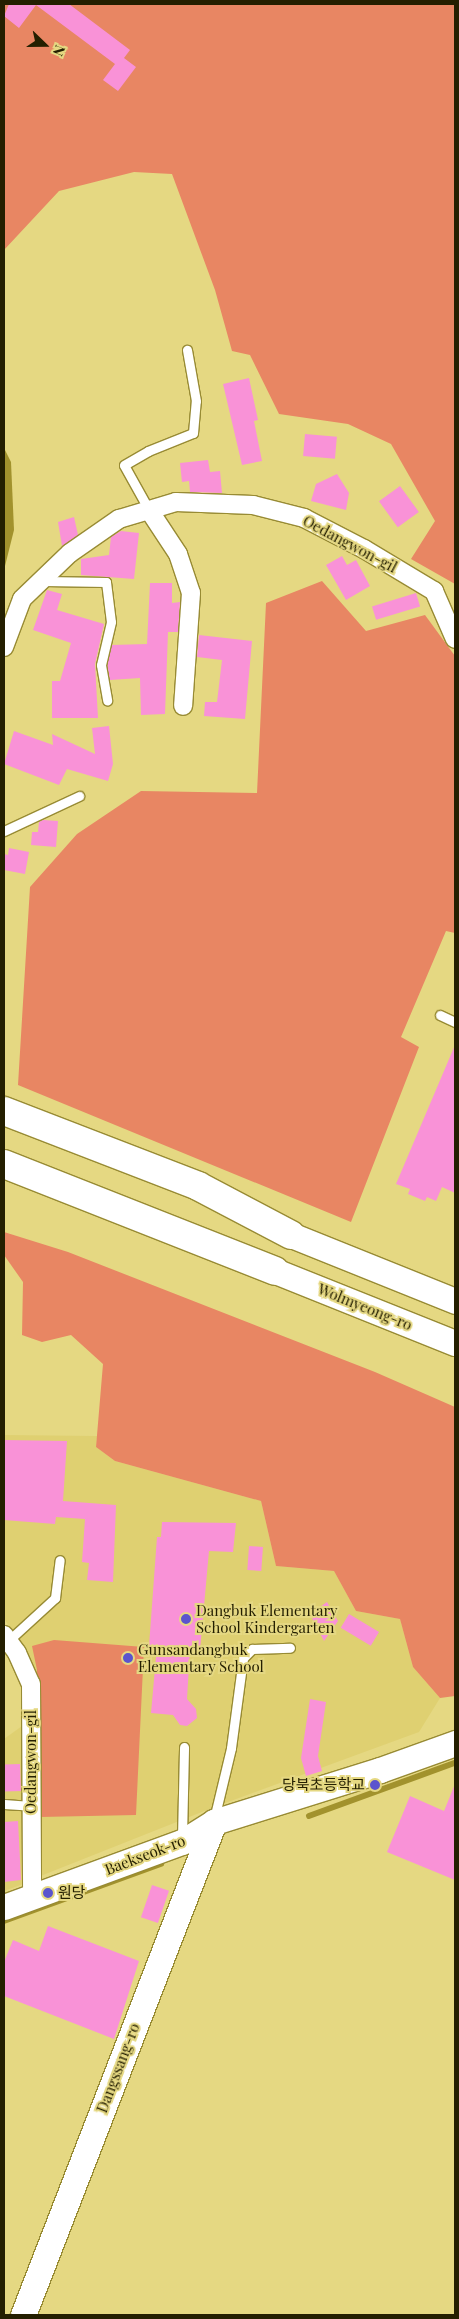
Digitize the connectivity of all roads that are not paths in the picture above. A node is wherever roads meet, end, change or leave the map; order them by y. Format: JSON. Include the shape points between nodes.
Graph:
{"nodes":[{"id":1,"x":187,"y":350,"type":"dead end"},
{"id":2,"x":149,"y":510,"type":"junction"},
{"id":3,"x":41,"y":580,"type":"junction"},
{"id":4,"x":455,"y":639,"type":"edge"},
{"id":5,"x":4,"y":647,"type":"edge"},
{"id":6,"x":107,"y":700,"type":"dead end"},
{"id":7,"x":183,"y":706,"type":"dead end"},
{"id":8,"x":79,"y":796,"type":"dead end"},
{"id":9,"x":4,"y":831,"type":"edge"},
{"id":10,"x":440,"y":1016,"type":"dead end"},
{"id":11,"x":455,"y":1022,"type":"edge"},
{"id":12,"x":4,"y":1111,"type":"edge"},
{"id":13,"x":4,"y":1128,"type":"edge"},
{"id":14,"x":4,"y":1164,"type":"edge"},
{"id":15,"x":4,"y":1184,"type":"edge"},
{"id":16,"x":291,"y":1236,"type":"junction"},
{"id":17,"x":275,"y":1271,"type":"junction"},
{"id":18,"x":455,"y":1301,"type":"edge"},
{"id":19,"x":455,"y":1344,"type":"edge"},
{"id":20,"x":60,"y":1560,"type":"dead end"},
{"id":21,"x":6,"y":1638,"type":"edge"},
{"id":22,"x":290,"y":1648,"type":"dead end"},
{"id":23,"x":455,"y":1743,"type":"edge"},
{"id":24,"x":184,"y":1747,"type":"dead end"},
{"id":25,"x":4,"y":1804,"type":"edge"},
{"id":26,"x":31,"y":1806,"type":"junction"},
{"id":27,"x":214,"y":1822,"type":"junction"},
{"id":28,"x":182,"y":1842,"type":"junction"},
{"id":29,"x":32,"y":1897,"type":"junction"},
{"id":30,"x":4,"y":1907,"type":"edge"},
{"id":31,"x":23,"y":2315,"type":"edge"}],
"edges":[{"from":1,"to":2,"type":"lane","via":[[196,401],[193,433],[148,451],[124,465]]},
{"from":2,"to":3,"type":"street","name":"Oedangwon-gil","via":[[119,519],[70,553]]},
{"from":2,"to":4,"type":"street","name":"Oedangwon-gil","via":[[176,502],[253,505],[304,518],[434,591]]},
{"from":2,"to":7,"type":"street","via":[[178,554],[191,593]]},
{"from":3,"to":5,"type":"street","name":"Oedangwon-gil","via":[[22,599]]},
{"from":3,"to":6,"type":"lane","via":[[106,582],[111,622],[101,666]]},
{"from":8,"to":9,"type":"lane"},
{"from":10,"to":11,"type":"lane"},
{"from":12,"to":16,"type":"highway","via":[[198,1186]]},
{"from":13,"to":16,"type":"highway"},
{"from":14,"to":17,"type":"highway"},
{"from":15,"to":17,"type":"highway","via":[[172,1249]]},
{"from":16,"to":18,"type":"street"},
{"from":17,"to":19,"type":"street","name":"Wolmyeong-ro"},
{"from":20,"to":21,"type":"lane","via":[[54,1598]]},
{"from":21,"to":26,"type":"street","name":"Oedangwon-gil","via":[[31,1684]]},
{"from":22,"to":27,"type":"lane","via":[[252,1649],[243,1658],[231,1748]]},
{"from":23,"to":27,"type":"street","name":"Baekseok-ro"},
{"from":24,"to":28,"type":"lane"},
{"from":25,"to":26,"type":"lane"},
{"from":26,"to":29,"type":"street","name":"Oedangwon-gil"},
{"from":27,"to":28,"type":"street","name":"Baekseok-ro"},
{"from":27,"to":31,"type":"street","name":"Dangssang-ro"},
{"from":28,"to":29,"type":"street","name":"Baekseok-ro"},
{"from":29,"to":30,"type":"street","name":"Baekseok-ro"}]}
